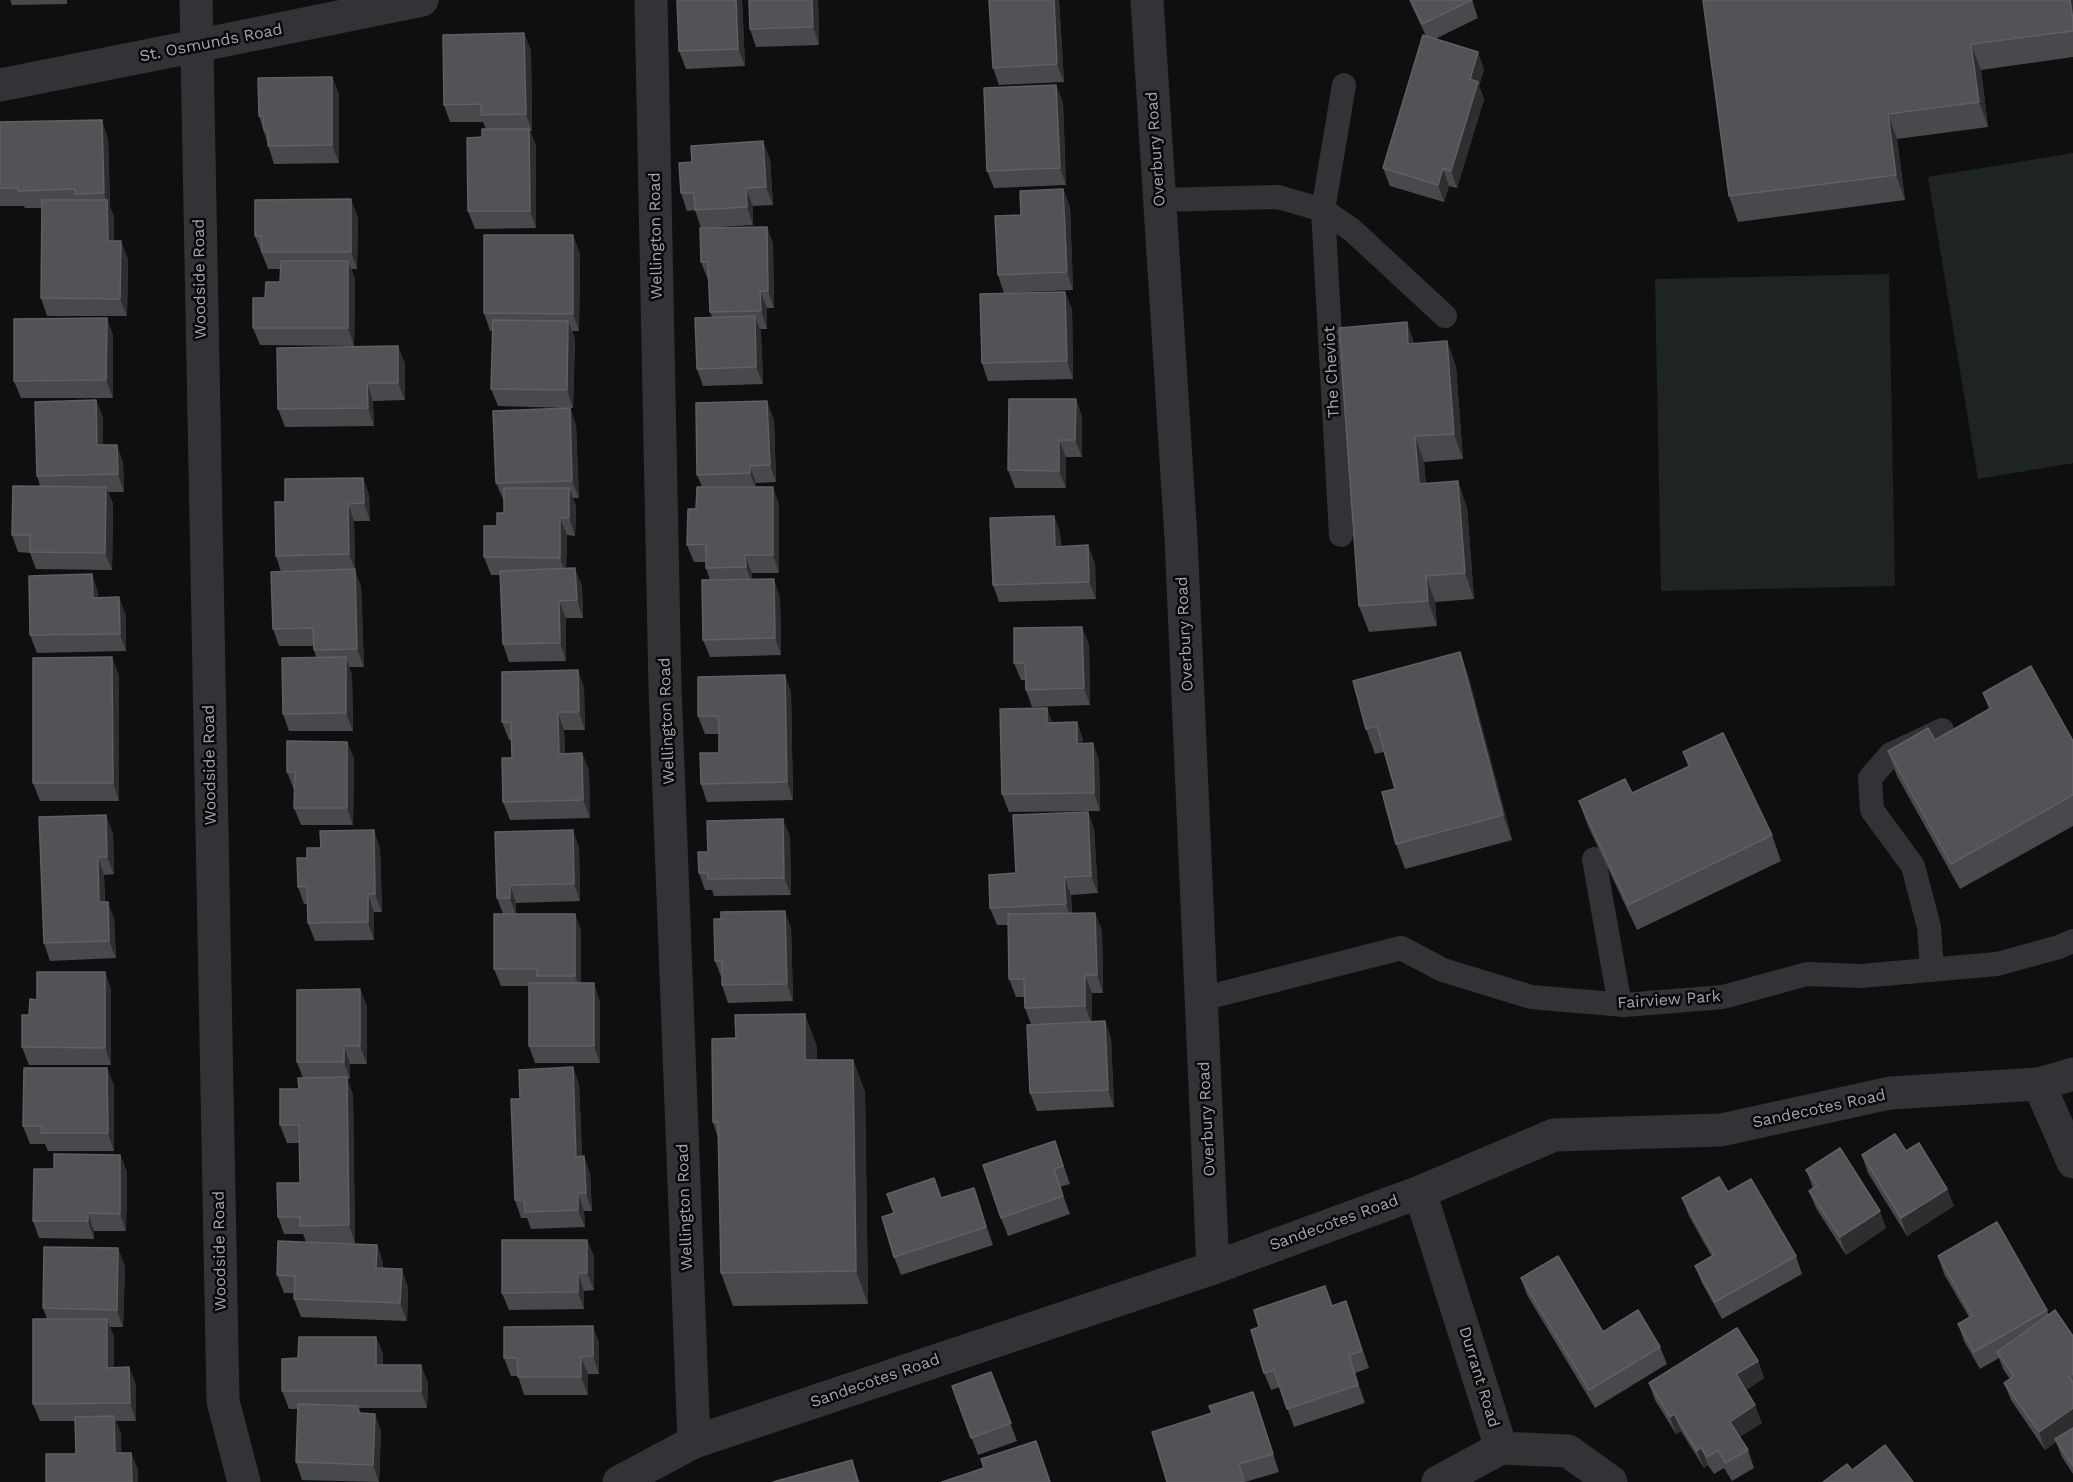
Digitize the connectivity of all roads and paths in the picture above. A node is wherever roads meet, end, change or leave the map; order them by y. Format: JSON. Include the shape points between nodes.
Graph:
{"nodes":[{"id":1,"x":196,"y":0,"type":"edge"},
{"id":2,"x":422,"y":0,"type":"edge"},
{"id":3,"x":651,"y":0,"type":"edge"},
{"id":4,"x":1147,"y":0,"type":"edge"},
{"id":5,"x":196,"y":46,"type":"junction"},
{"id":6,"x":0,"y":85,"type":"edge"},
{"id":7,"x":1344,"y":85,"type":"dead end"},
{"id":8,"x":1159,"y":200,"type":"junction"},
{"id":9,"x":1323,"y":210,"type":"junction"},
{"id":10,"x":1445,"y":316,"type":"dead end"},
{"id":11,"x":1341,"y":535,"type":"dead end"},
{"id":12,"x":1942,"y":730,"type":"dead end"},
{"id":13,"x":1594,"y":859,"type":"edge"},
{"id":14,"x":2073,"y":941,"type":"edge"},
{"id":15,"x":1932,"y":969,"type":"junction"},
{"id":16,"x":1201,"y":999,"type":"junction"},
{"id":17,"x":1620,"y":1005,"type":"junction"},
{"id":18,"x":2073,"y":1074,"type":"edge"},
{"id":19,"x":2039,"y":1084,"type":"junction"},
{"id":20,"x":2073,"y":1162,"type":"edge"},
{"id":21,"x":1420,"y":1192,"type":"junction"},
{"id":22,"x":1213,"y":1268,"type":"junction"},
{"id":23,"x":694,"y":1442,"type":"junction"},
{"id":24,"x":1501,"y":1448,"type":"junction"},
{"id":25,"x":244,"y":1482,"type":"edge"},
{"id":26,"x":619,"y":1482,"type":"edge"},
{"id":27,"x":1438,"y":1482,"type":"edge"},
{"id":28,"x":1611,"y":1482,"type":"edge"}],
"edges":[{"from":1,"to":5,"type":"street","name":"Woodside Road"},
{"from":2,"to":5,"type":"street","name":"St. Osmunds Road"},
{"from":3,"to":23,"type":"street","name":"Wellington Road","via":[[665,688]]},
{"from":4,"to":8,"type":"street","name":"Overbury Road"},
{"from":5,"to":6,"type":"street","name":"St. Osmunds Road"},
{"from":5,"to":25,"type":"street","name":"Woodside Road","via":[[223,1401]]},
{"from":7,"to":9,"type":"lane","name":"The Cheviot"},
{"from":8,"to":9,"type":"lane","via":[[1278,197]]},
{"from":8,"to":16,"type":"street","name":"Overbury Road","via":[[1181,538]]},
{"from":9,"to":10,"type":"lane","via":[[1352,230]]},
{"from":9,"to":11,"type":"lane","name":"The Cheviot"},
{"from":12,"to":15,"type":"lane","via":[[1891,754],[1870,778],[1872,810],[1913,866],[1929,927]]},
{"from":13,"to":17,"type":"lane"},
{"from":14,"to":15,"type":"lane","name":"Fairview Park","via":[[1997,964]]},
{"from":15,"to":17,"type":"lane","name":"Fairview Park","via":[[1861,976],[1807,974],[1723,997]]},
{"from":16,"to":17,"type":"lane","name":"Fairview Park","via":[[1401,948],[1443,970],[1531,997]]},
{"from":16,"to":22,"type":"street","name":"Overbury Road"},
{"from":18,"to":19,"type":"street","name":"Sandecotes Road"},
{"from":19,"to":20,"type":"street"},
{"from":19,"to":21,"type":"street","name":"Sandecotes Road","via":[[1890,1093],[1721,1130],[1554,1135]]},
{"from":21,"to":22,"type":"street","name":"Sandecotes Road"},
{"from":21,"to":24,"type":"street","name":"Durrant Road"},
{"from":22,"to":23,"type":"street","name":"Sandecotes Road"},
{"from":23,"to":26,"type":"street","name":"Sandecotes Road"},
{"from":24,"to":27,"type":"street"},
{"from":24,"to":28,"type":"street","name":"Durrant Road","via":[[1568,1451]]}]}
